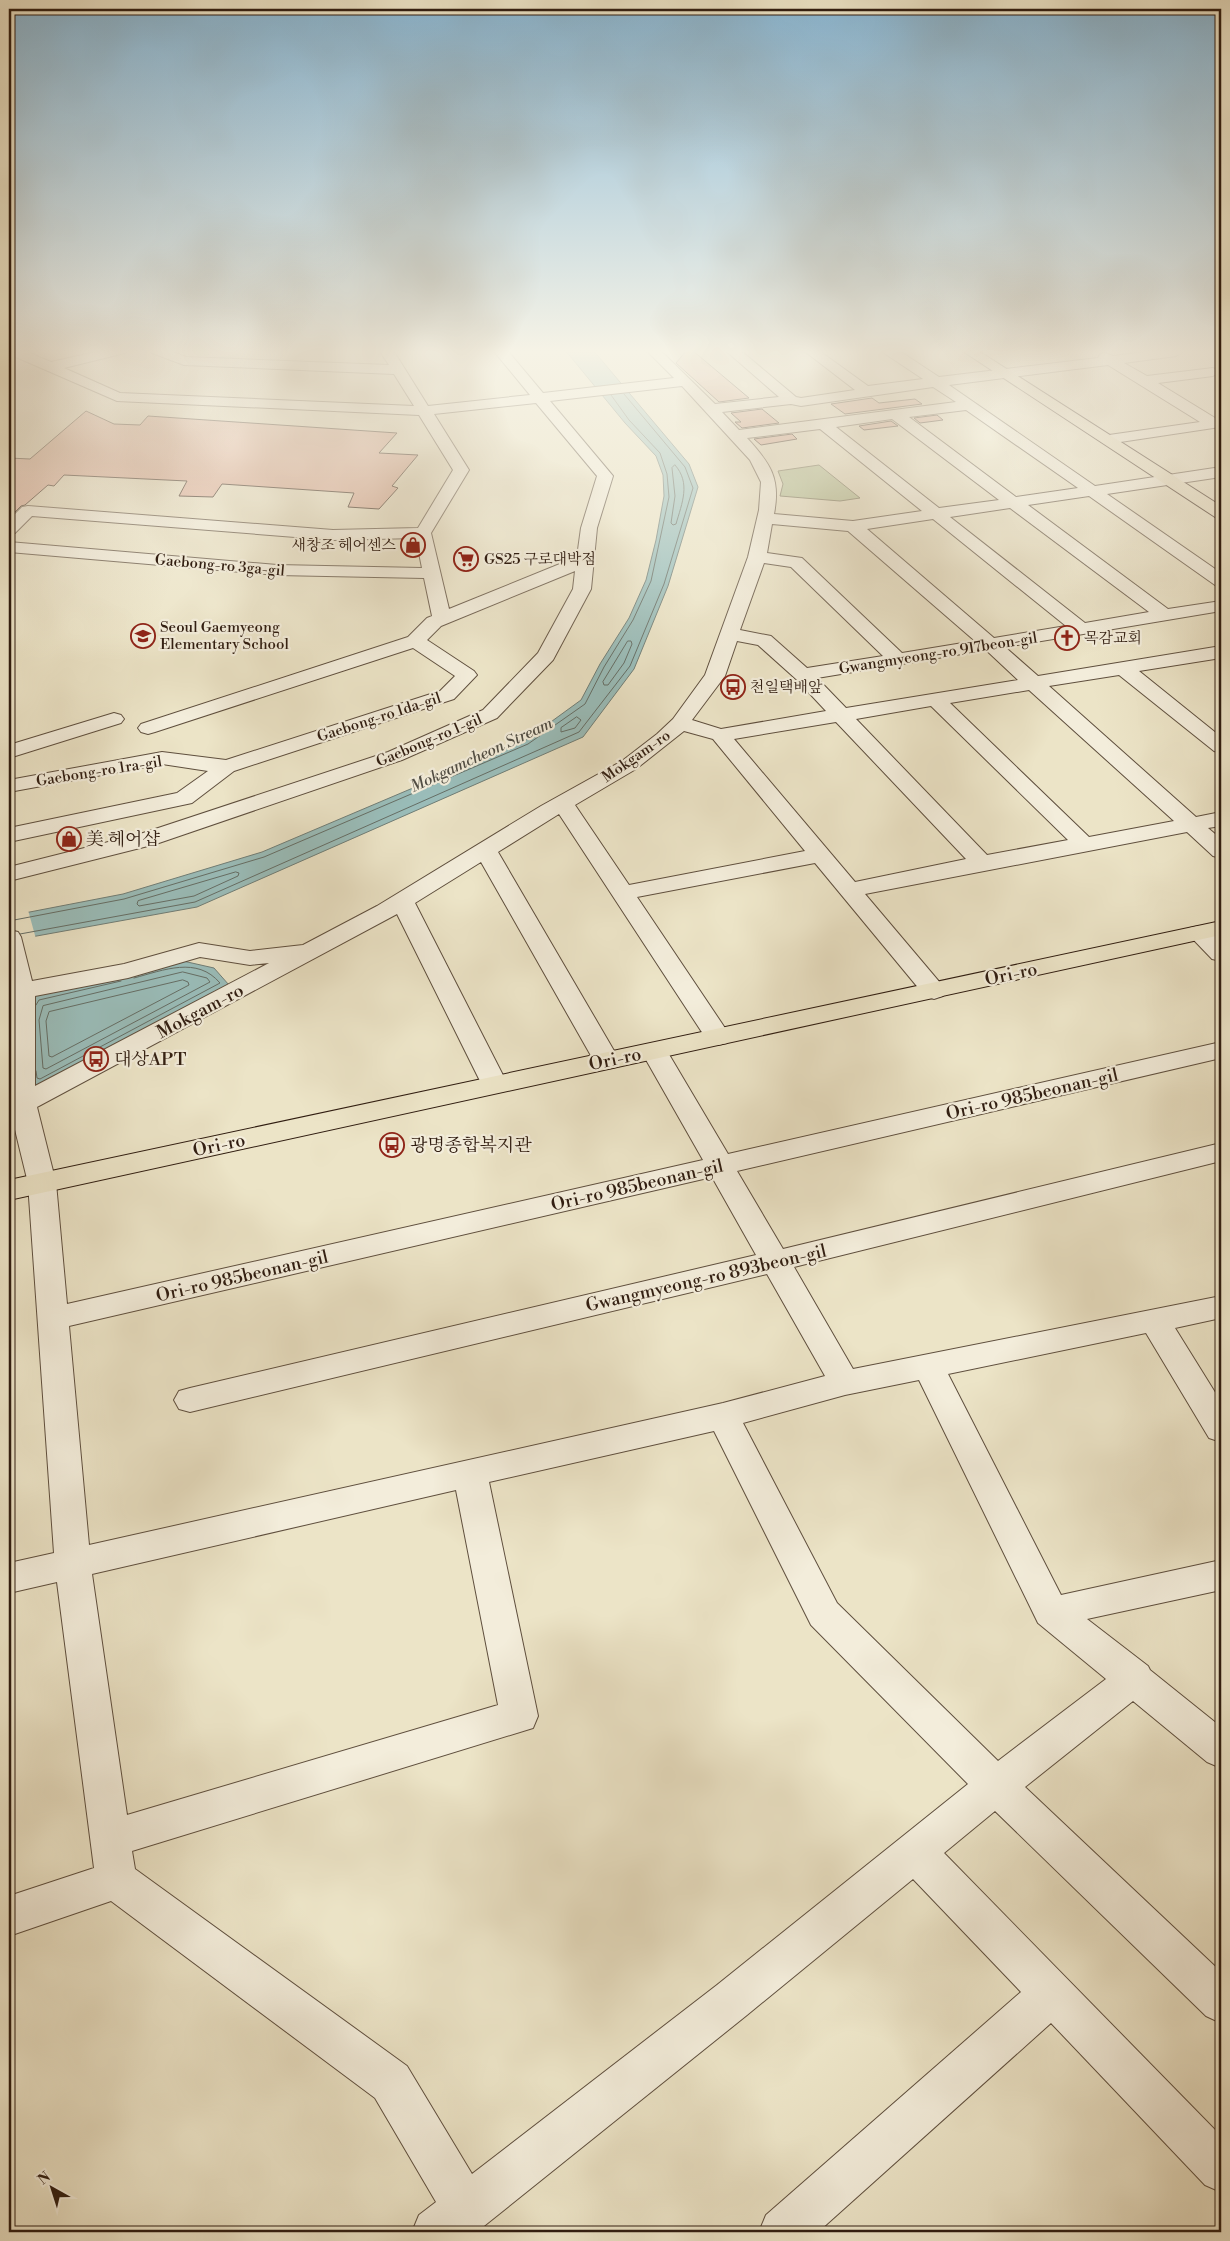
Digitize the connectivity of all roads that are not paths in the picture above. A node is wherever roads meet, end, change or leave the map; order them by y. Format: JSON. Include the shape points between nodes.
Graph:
{"nodes":[{"id":1,"x":452,"y":455,"type":"edge"},
{"id":2,"x":589,"y":455,"type":"edge"},
{"id":3,"x":754,"y":455,"type":"edge"},
{"id":4,"x":862,"y":455,"type":"edge"},
{"id":5,"x":950,"y":455,"type":"edge"},
{"id":6,"x":1041,"y":455,"type":"edge"},
{"id":7,"x":1132,"y":455,"type":"edge"},
{"id":8,"x":1221,"y":472,"type":"edge"},
{"id":9,"x":1170,"y":479,"type":"junction"},
{"id":10,"x":1093,"y":490,"type":"junction"},
{"id":11,"x":1014,"y":502,"type":"junction"},
{"id":12,"x":937,"y":513,"type":"junction"},
{"id":13,"x":1221,"y":513,"type":"edge"},
{"id":14,"x":766,"y":518,"type":"junction"},
{"id":15,"x":12,"y":524,"type":"edge"},
{"id":16,"x":853,"y":526,"type":"junction"},
{"id":17,"x":423,"y":534,"type":"junction"},
{"id":18,"x":9,"y":547,"type":"edge"},
{"id":19,"x":757,"y":557,"type":"junction"},
{"id":20,"x":586,"y":560,"type":"junction"},
{"id":21,"x":432,"y":573,"type":"junction"},
{"id":22,"x":1221,"y":581,"type":"edge"},
{"id":23,"x":1221,"y":606,"type":"edge"},
{"id":24,"x":1164,"y":615,"type":"junction"},
{"id":25,"x":442,"y":619,"type":"junction"},
{"id":26,"x":1081,"y":629,"type":"junction"},
{"id":27,"x":729,"y":634,"type":"junction"},
{"id":28,"x":415,"y":641,"type":"junction"},
{"id":29,"x":990,"y":644,"type":"junction"},
{"id":30,"x":1219,"y":654,"type":"edge"},
{"id":31,"x":897,"y":659,"type":"junction"},
{"id":32,"x":1124,"y":668,"type":"junction"},
{"id":33,"x":803,"y":675,"type":"junction"},
{"id":34,"x":1034,"y":683,"type":"junction"},
{"id":35,"x":935,"y":699,"type":"junction"},
{"id":36,"x":840,"y":715,"type":"junction"},
{"id":37,"x":114,"y":719,"type":"dead end"},
{"id":38,"x":680,"y":723,"type":"junction"},
{"id":39,"x":148,"y":728,"type":"dead end"},
{"id":40,"x":720,"y":735,"type":"junction"},
{"id":41,"x":1221,"y":747,"type":"edge"},
{"id":42,"x":9,"y":752,"type":"edge"},
{"id":43,"x":227,"y":767,"type":"junction"},
{"id":44,"x":9,"y":786,"type":"edge"},
{"id":45,"x":563,"y":803,"type":"junction"},
{"id":46,"x":1221,"y":819,"type":"edge"},
{"id":47,"x":1192,"y":824,"type":"junction"},
{"id":48,"x":9,"y":835,"type":"edge"},
{"id":49,"x":1085,"y":845,"type":"junction"},
{"id":50,"x":486,"y":850,"type":"junction"},
{"id":51,"x":1221,"y":851,"type":"edge"},
{"id":52,"x":821,"y":855,"type":"junction"},
{"id":53,"x":982,"y":863,"type":"junction"},
{"id":54,"x":9,"y":874,"type":"edge"},
{"id":55,"x":849,"y":890,"type":"junction"},
{"id":56,"x":624,"y":893,"type":"junction"},
{"id":57,"x":402,"y":900,"type":"junction"},
{"id":58,"x":1210,"y":931,"type":"edge"},
{"id":59,"x":9,"y":937,"type":"edge"},
{"id":60,"x":316,"y":948,"type":"junction"},
{"id":61,"x":1221,"y":954,"type":"edge"},
{"id":62,"x":16,"y":988,"type":"edge"},
{"id":63,"x":934,"y":991,"type":"junction"},
{"id":64,"x":718,"y":1037,"type":"junction"},
{"id":65,"x":1221,"y":1050,"type":"edge"},
{"id":66,"x":654,"y":1051,"type":"junction"},
{"id":67,"x":607,"y":1061,"type":"junction"},
{"id":68,"x":494,"y":1085,"type":"junction"},
{"id":69,"x":22,"y":1104,"type":"junction"},
{"id":70,"x":1221,"y":1152,"type":"edge"},
{"id":71,"x":721,"y":1166,"type":"junction"},
{"id":72,"x":25,"y":1187,"type":"edge"},
{"id":73,"x":777,"y":1261,"type":"junction"},
{"id":74,"x":1221,"y":1307,"type":"edge"},
{"id":75,"x":53,"y":1319,"type":"junction"},
{"id":76,"x":1154,"y":1320,"type":"junction"},
{"id":77,"x":928,"y":1366,"type":"junction"},
{"id":78,"x":845,"y":1383,"type":"junction"},
{"id":79,"x":190,"y":1400,"type":"dead end"},
{"id":80,"x":723,"y":1416,"type":"junction"},
{"id":81,"x":1221,"y":1429,"type":"edge"},
{"id":82,"x":470,"y":1474,"type":"junction"},
{"id":83,"x":73,"y":1565,"type":"junction"},
{"id":84,"x":1221,"y":1575,"type":"edge"},
{"id":85,"x":9,"y":1578,"type":"edge"},
{"id":86,"x":1051,"y":1612,"type":"junction"},
{"id":87,"x":1135,"y":1678,"type":"junction"},
{"id":88,"x":1221,"y":1750,"type":"edge"},
{"id":89,"x":996,"y":1786,"type":"junction"},
{"id":90,"x":110,"y":1839,"type":"junction"},
{"id":91,"x":915,"y":1852,"type":"junction"},
{"id":92,"x":116,"y":1880,"type":"junction"},
{"id":93,"x":9,"y":1916,"type":"edge"},
{"id":94,"x":1051,"y":1994,"type":"junction"},
{"id":95,"x":1221,"y":2001,"type":"edge"},
{"id":96,"x":1221,"y":2169,"type":"edge"},
{"id":97,"x":451,"y":2221,"type":"edge"},
{"id":98,"x":783,"y":2232,"type":"edge"}],
"edges":[{"from":1,"to":17,"type":"street","via":[[461,470]]},
{"from":2,"to":20,"type":"street","name":"Gaebong-ro 1-gil","via":[[605,476],[589,528]]},
{"from":3,"to":14,"type":"street","name":"Mokgam-ro","via":[[769,482]]},
{"from":4,"to":12,"type":"street"},
{"from":5,"to":11,"type":"street"},
{"from":6,"to":10,"type":"street"},
{"from":7,"to":9,"type":"main road"},
{"from":8,"to":9,"type":"street"},
{"from":9,"to":10,"type":"street"},
{"from":9,"to":13,"type":"main road"},
{"from":10,"to":11,"type":"street"},
{"from":10,"to":22,"type":"street"},
{"from":11,"to":12,"type":"street"},
{"from":11,"to":24,"type":"street"},
{"from":12,"to":16,"type":"street"},
{"from":12,"to":26,"type":"street"},
{"from":14,"to":16,"type":"street"},
{"from":14,"to":19,"type":"street","name":"Mokgam-ro"},
{"from":15,"to":17,"type":"street","via":[[28,511],[333,535]]},
{"from":16,"to":29,"type":"street"},
{"from":17,"to":21,"type":"street"},
{"from":18,"to":21,"type":"street","name":"Gaebong-ro 3ga-gil","via":[[277,570]]},
{"from":19,"to":27,"type":"street","name":"Mokgam-ro"},
{"from":19,"to":31,"type":"street","via":[[796,562]]},
{"from":20,"to":25,"type":"street"},
{"from":20,"to":54,"type":"street","name":"Gaebong-ro 1-gil","via":[[582,589],[546,656],[490,714],[395,756],[157,836]]},
{"from":21,"to":25,"type":"street"},
{"from":23,"to":24,"type":"street","name":"Gwangmyeong-ro 917beon-gil"},
{"from":24,"to":26,"type":"street","name":"Gwangmyeong-ro 917beon-gil"},
{"from":25,"to":28,"type":"street","via":[[434,622]]},
{"from":26,"to":29,"type":"street","name":"Gwangmyeong-ro 917beon-gil"},
{"from":27,"to":33,"type":"street","via":[[764,640]]},
{"from":27,"to":38,"type":"street","name":"Mokgam-ro","via":[[715,676]]},
{"from":28,"to":39,"type":"street"},
{"from":28,"to":43,"type":"street","name":"Gaebong-ro 1da-gil","via":[[466,675],[447,696]]},
{"from":29,"to":31,"type":"street","name":"Gwangmyeong-ro 917beon-gil"},
{"from":29,"to":34,"type":"street"},
{"from":30,"to":32,"type":"street"},
{"from":31,"to":33,"type":"street","name":"Gwangmyeong-ro 917beon-gil"},
{"from":32,"to":34,"type":"street"},
{"from":32,"to":41,"type":"street"},
{"from":33,"to":36,"type":"street"},
{"from":34,"to":35,"type":"street"},
{"from":34,"to":47,"type":"street"},
{"from":35,"to":36,"type":"street"},
{"from":35,"to":49,"type":"street"},
{"from":36,"to":40,"type":"street"},
{"from":36,"to":53,"type":"street"},
{"from":37,"to":42,"type":"street"},
{"from":38,"to":40,"type":"street"},
{"from":38,"to":45,"type":"street","name":"Mokgam-ro","via":[[628,765]]},
{"from":40,"to":52,"type":"street"},
{"from":43,"to":44,"type":"street","name":"Gaebong-ro 1ra-gil","via":[[162,758]]},
{"from":43,"to":48,"type":"street","via":[[184,798]]},
{"from":45,"to":50,"type":"street","name":"Mokgam-ro"},
{"from":45,"to":56,"type":"street"},
{"from":46,"to":47,"type":"street"},
{"from":47,"to":49,"type":"street"},
{"from":47,"to":51,"type":"street"},
{"from":49,"to":53,"type":"street"},
{"from":50,"to":57,"type":"street","name":"Mokgam-ro"},
{"from":50,"to":67,"type":"street"},
{"from":52,"to":55,"type":"street"},
{"from":52,"to":56,"type":"street"},
{"from":53,"to":55,"type":"street"},
{"from":55,"to":63,"type":"street"},
{"from":56,"to":64,"type":"street"},
{"from":57,"to":60,"type":"street","name":"Mokgam-ro"},
{"from":57,"to":68,"type":"street"},
{"from":58,"to":61,"type":"street"},
{"from":58,"to":63,"type":"main road","name":"Ori-ro"},
{"from":59,"to":62,"type":"street"},
{"from":60,"to":62,"type":"street","name":"Mokgam-ro","via":[[250,958],[199,950],[128,971]]},
{"from":60,"to":69,"type":"street","name":"Mokgam-ro"},
{"from":62,"to":69,"type":"street"},
{"from":63,"to":64,"type":"main road","name":"Ori-ro"},
{"from":64,"to":66,"type":"main road","name":"Ori-ro"},
{"from":65,"to":71,"type":"street","name":"Ori-ro 985beonan-gil"},
{"from":66,"to":67,"type":"main road","name":"Ori-ro"},
{"from":66,"to":71,"type":"street"},
{"from":67,"to":68,"type":"main road","name":"Ori-ro"},
{"from":68,"to":72,"type":"main road","name":"Ori-ro"},
{"from":69,"to":72,"type":"street"},
{"from":70,"to":73,"type":"street","name":"Gwangmyeong-ro 893beon-gil"},
{"from":71,"to":73,"type":"street"},
{"from":71,"to":75,"type":"street","name":"Ori-ro 985beonan-gil"},
{"from":72,"to":75,"type":"street"},
{"from":73,"to":78,"type":"street"},
{"from":73,"to":79,"type":"street","name":"Gwangmyeong-ro 893beon-gil"},
{"from":74,"to":76,"type":"street"},
{"from":75,"to":83,"type":"street"},
{"from":76,"to":77,"type":"street"},
{"from":76,"to":81,"type":"street"},
{"from":77,"to":78,"type":"street"},
{"from":77,"to":86,"type":"street"},
{"from":78,"to":80,"type":"street"},
{"from":80,"to":82,"type":"street"},
{"from":80,"to":89,"type":"street","via":[[824,1614]]},
{"from":82,"to":83,"type":"street"},
{"from":82,"to":90,"type":"street","via":[[519,1716]]},
{"from":83,"to":85,"type":"street"},
{"from":83,"to":90,"type":"street"},
{"from":84,"to":86,"type":"street"},
{"from":86,"to":87,"type":"street"},
{"from":87,"to":88,"type":"street"},
{"from":87,"to":89,"type":"street"},
{"from":89,"to":91,"type":"street"},
{"from":89,"to":95,"type":"street"},
{"from":90,"to":92,"type":"street"},
{"from":91,"to":94,"type":"street"},
{"from":91,"to":97,"type":"street"},
{"from":92,"to":93,"type":"street"},
{"from":92,"to":97,"type":"street","via":[[391,2082]]},
{"from":94,"to":96,"type":"street"},
{"from":94,"to":98,"type":"street"}]}
